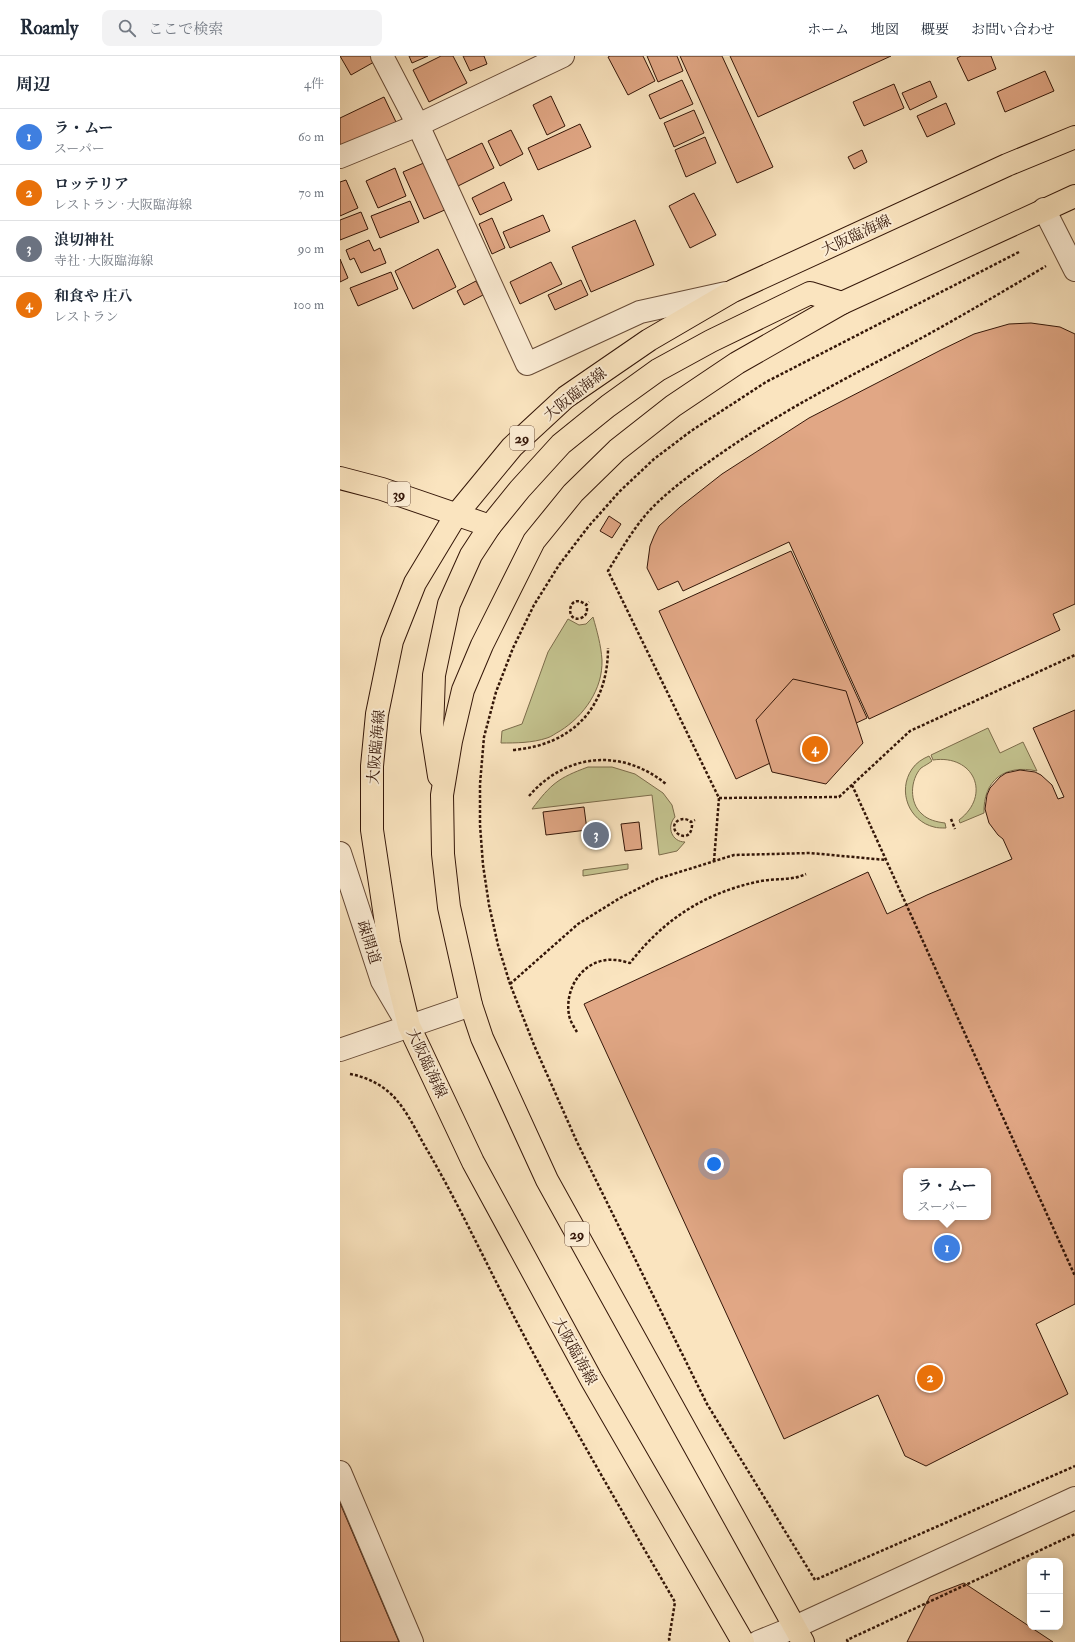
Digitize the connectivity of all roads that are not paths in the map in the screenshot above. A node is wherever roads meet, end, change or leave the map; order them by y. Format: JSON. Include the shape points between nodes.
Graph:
{"nodes":[{"id":1,"x":382,"y":56,"type":"edge"},
{"id":2,"x":562,"y":56,"type":"edge"},
{"id":3,"x":418,"y":125,"type":"junction"},
{"id":4,"x":1075,"y":137,"type":"edge"},
{"id":5,"x":340,"y":157,"type":"edge"},
{"id":6,"x":1075,"y":196,"type":"edge"},
{"id":7,"x":1044,"y":209,"type":"junction"},
{"id":8,"x":1071,"y":262,"type":"edge"},
{"id":9,"x":733,"y":291,"type":"junction"},
{"id":10,"x":842,"y":303,"type":"junction"},
{"id":11,"x":340,"y":478,"type":"edge"},
{"id":12,"x":456,"y":515,"type":"junction"},
{"id":13,"x":490,"y":526,"type":"junction"},
{"id":14,"x":442,"y":795,"type":"junction"},
{"id":15,"x":340,"y":853,"type":"edge"},
{"id":16,"x":471,"y":1005,"type":"junction"},
{"id":17,"x":409,"y":1026,"type":"junction"},
{"id":18,"x":340,"y":1050,"type":"edge"},
{"id":19,"x":340,"y":1472,"type":"edge"},
{"id":20,"x":1075,"y":1498,"type":"edge"},
{"id":21,"x":799,"y":1634,"type":"edge"},
{"id":22,"x":412,"y":1642,"type":"edge"},
{"id":23,"x":743,"y":1642,"type":"edge"},
{"id":24,"x":758,"y":1642,"type":"edge"}],
"edges":[{"from":1,"to":3,"type":"street"},
{"from":2,"to":3,"type":"street"},
{"from":3,"to":5,"type":"street"},
{"from":3,"to":9,"type":"street","via":[[528,364],[640,312]]},
{"from":4,"to":9,"type":"main road","name":"大阪臨海線","number":"29","via":[[1007,165]]},
{"from":6,"to":7,"type":"main road","number":"29"},
{"from":7,"to":8,"type":"street"},
{"from":7,"to":10,"type":"main road","number":"29"},
{"from":9,"to":12,"type":"main road","name":"大阪臨海線","number":"29","via":[[649,340],[566,397],[512,447]]},
{"from":10,"to":13,"type":"main road","via":[[810,293],[711,340],[658,370],[561,444]]},
{"from":10,"to":14,"type":"main road","number":"29","via":[[737,363],[673,406],[617,450],[573,493],[534,541],[482,645],[463,690]]},
{"from":11,"to":12,"type":"main road","number":"39","via":[[382,489]]},
{"from":12,"to":13,"type":"main road","number":"39"},
{"from":12,"to":17,"type":"main road","name":"大阪臨海線","number":"29","via":[[416,583],[392,641],[377,714],[372,766],[374,837],[389,943]]},
{"from":13,"to":14,"type":"main road","via":[[471,555],[449,604],[434,675],[432,731]]},
{"from":14,"to":16,"type":"main road","number":"29","via":[[443,854],[449,908]]},
{"from":15,"to":17,"type":"street","name":"疎開道","via":[[382,981]]},
{"from":16,"to":17,"type":"street"},
{"from":16,"to":21,"type":"main road","number":"29","via":[[482,1038],[547,1180]]},
{"from":17,"to":18,"type":"street"},
{"from":17,"to":23,"type":"main road","name":"大阪臨海線","number":"29","via":[[473,1162],[583,1365]]},
{"from":19,"to":22,"type":"street"},
{"from":20,"to":21,"type":"street"},
{"from":21,"to":24,"type":"street"}]}
